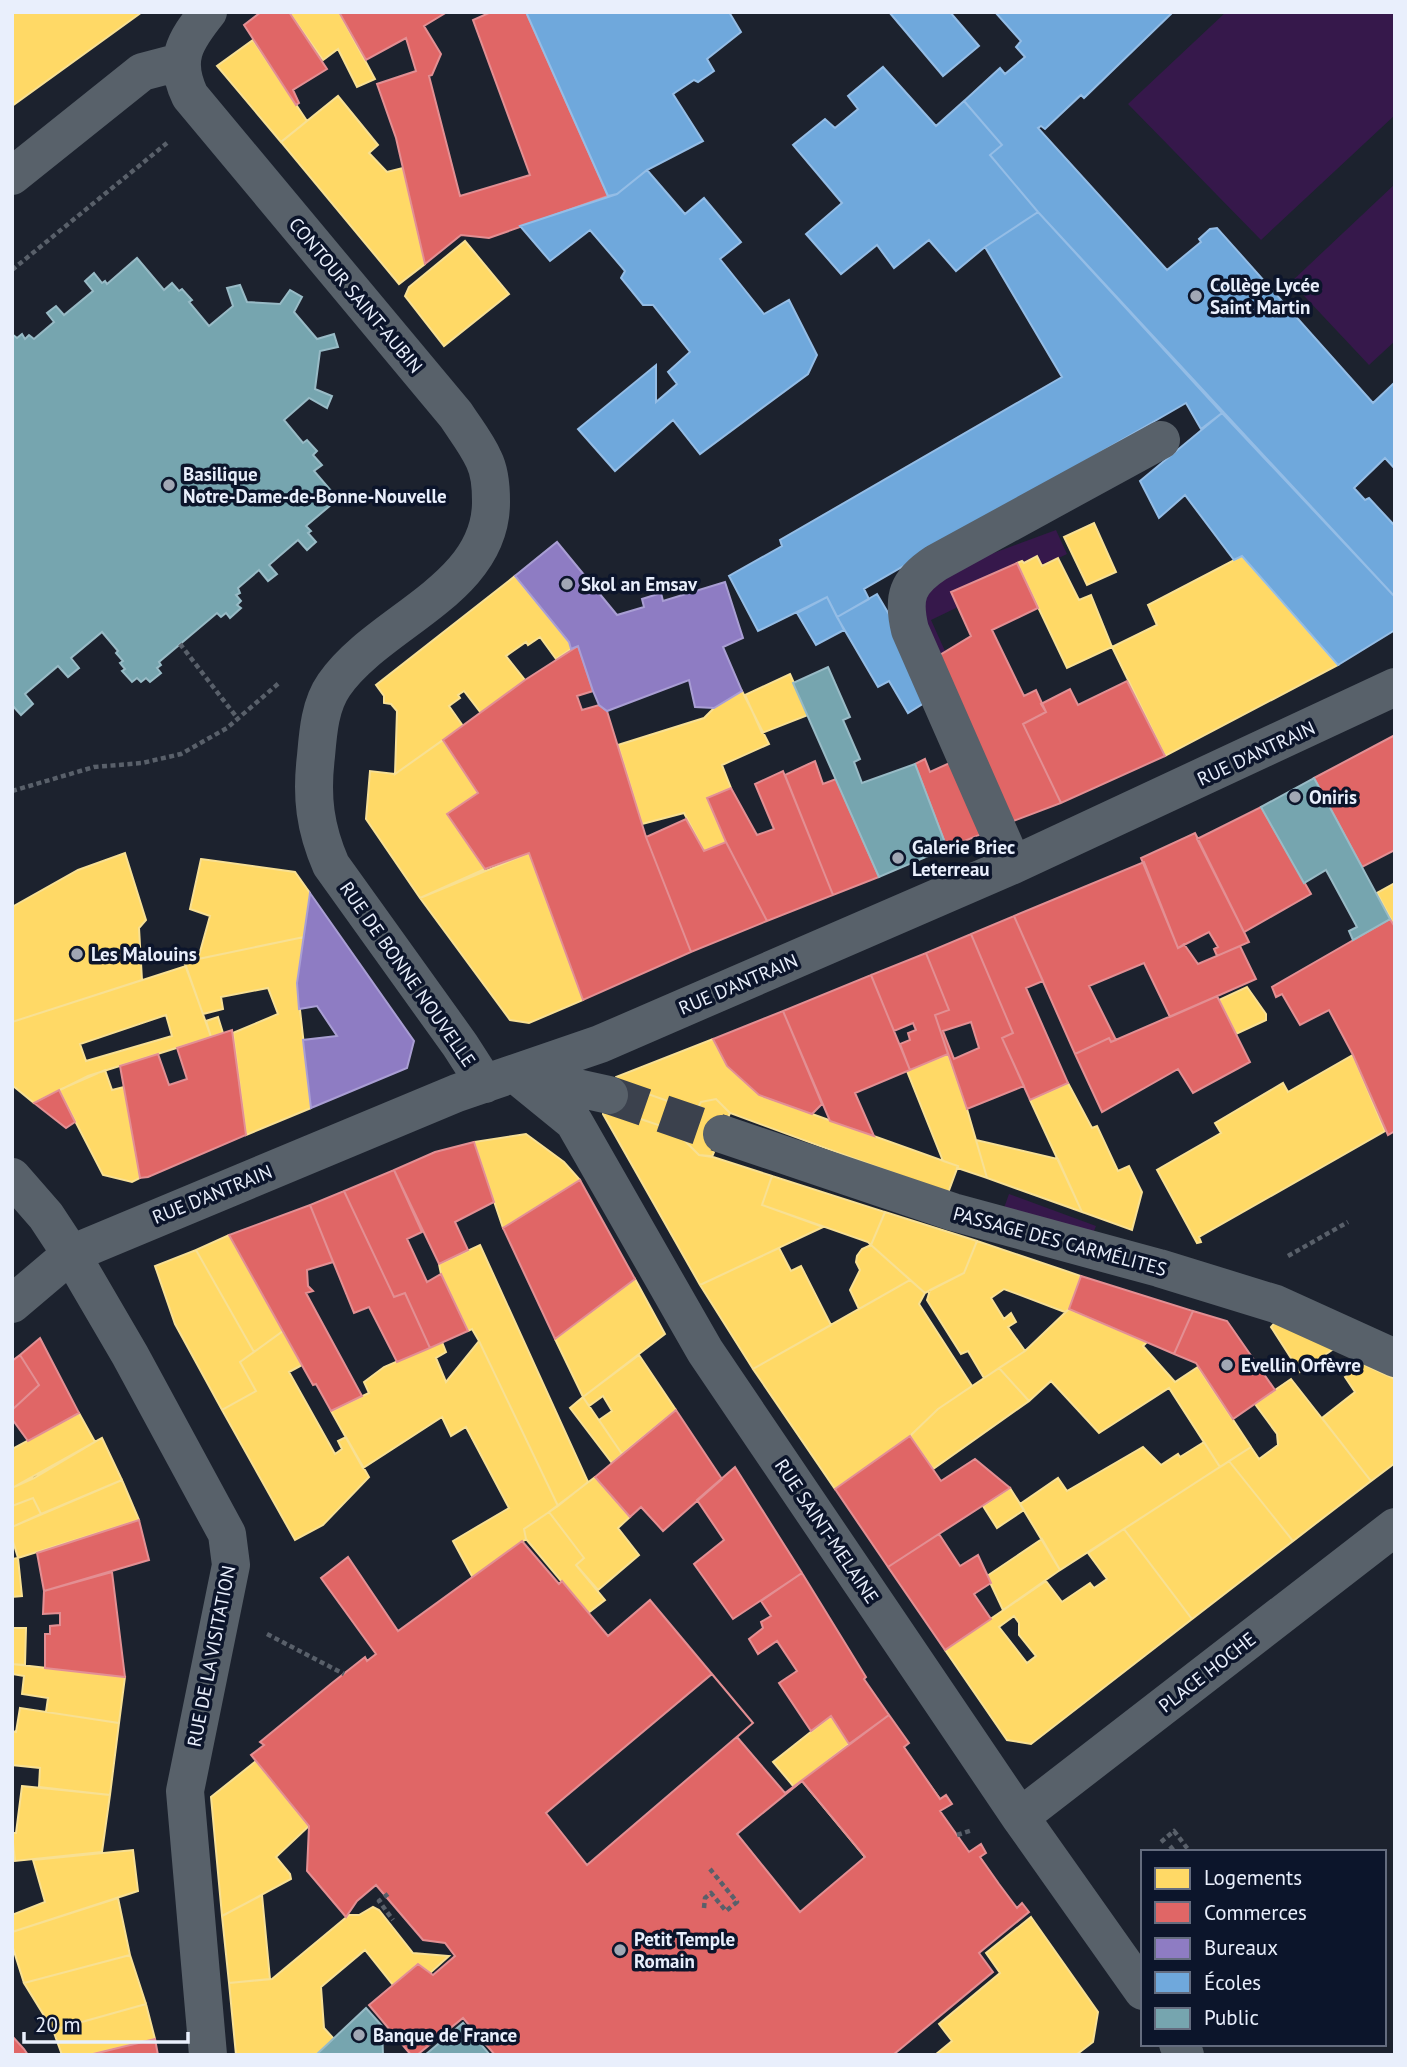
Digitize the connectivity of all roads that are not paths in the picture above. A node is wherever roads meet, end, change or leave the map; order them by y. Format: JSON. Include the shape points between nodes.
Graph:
{"nodes":[{"id":1,"x":208,"y":12,"type":"edge"},
{"id":2,"x":180,"y":62,"type":"junction"},
{"id":3,"x":12,"y":176,"type":"edge"},
{"id":4,"x":1161,"y":440,"type":"dead end"},
{"id":5,"x":1395,"y":687,"type":"edge"},
{"id":6,"x":331,"y":865,"type":"joint"},
{"id":7,"x":1013,"y":865,"type":"junction"},
{"id":8,"x":500,"y":1079,"type":"junction"},
{"id":9,"x":609,"y":1095,"type":"tunnel mouth"},
{"id":10,"x":722,"y":1134,"type":"tunnel mouth"},
{"id":11,"x":12,"y":1177,"type":"edge"},
{"id":12,"x":71,"y":1254,"type":"junction"},
{"id":13,"x":12,"y":1304,"type":"edge"},
{"id":14,"x":1395,"y":1358,"type":"edge"},
{"id":15,"x":1395,"y":1527,"type":"edge"},
{"id":16,"x":1020,"y":1817,"type":"junction"},
{"id":17,"x":1141,"y":1988,"type":"edge"},
{"id":18,"x":208,"y":2055,"type":"edge"}],
"edges":[{"from":1,"to":2,"type":"street","via":[[195,28]]},
{"from":2,"to":3,"type":"street","via":[[142,72]]},
{"from":2,"to":6,"type":"street","name":"CONTOUR SAINT-AUBIN","via":[[181,78],[203,113],[456,415],[485,460],[491,486],[491,516],[483,544],[460,576],[361,653],[333,686],[319,721],[313,796],[318,831]]},
{"from":4,"to":7,"type":"street","via":[[936,563],[921,573],[908,592],[905,609],[910,630]]},
{"from":5,"to":7,"type":"street","name":"RUE D'ANTRAIN"},
{"from":6,"to":8,"type":"street","name":"RUE DE BONNE NOUVELLE","via":[[460,1045]]},
{"from":7,"to":8,"type":"street","name":"RUE D'ANTRAIN","via":[[600,1044]]},
{"from":8,"to":9,"type":"street"},
{"from":8,"to":12,"type":"street","name":"RUE D'ANTRAIN"},
{"from":8,"to":16,"type":"street","name":"RUE SAINT-MELAINE","via":[[574,1122],[705,1351]]},
{"from":10,"to":14,"type":"street","name":"PASSAGE DES CARMÉLITES","via":[[953,1212],[1276,1304]]},
{"from":11,"to":12,"type":"street","name":"RUE DE LA VISITATION"},
{"from":12,"to":13,"type":"street","name":"RUE D'ANTRAIN"},
{"from":12,"to":18,"type":"street","name":"RUE DE LA VISITATION","via":[[227,1534],[230,1565],[185,1791]]},
{"from":15,"to":16,"type":"street","name":"PLACE HOCHE"},
{"from":16,"to":17,"type":"street","name":"RUE SAINT-MELAINE"}]}
